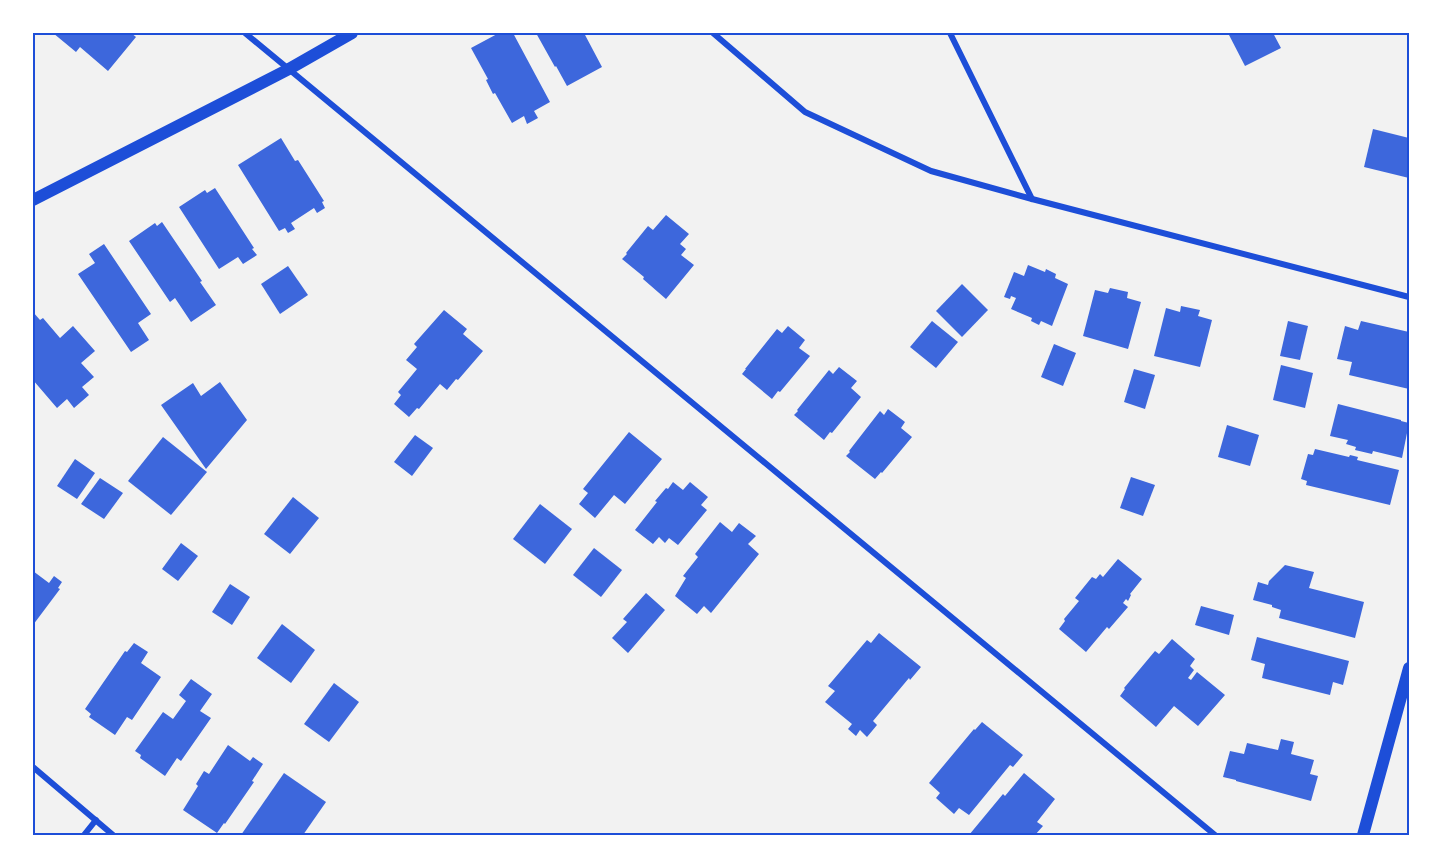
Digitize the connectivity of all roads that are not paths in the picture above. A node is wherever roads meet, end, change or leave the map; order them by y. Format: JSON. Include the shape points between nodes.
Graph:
{"nodes":[{"id":1,"x":245,"y":33,"type":"edge"},
{"id":2,"x":352,"y":33,"type":"edge"},
{"id":3,"x":713,"y":33,"type":"edge"},
{"id":4,"x":950,"y":33,"type":"edge"},
{"id":5,"x":289,"y":69,"type":"junction"},
{"id":6,"x":1032,"y":199,"type":"junction"},
{"id":7,"x":33,"y":200,"type":"edge"},
{"id":8,"x":1409,"y":297,"type":"edge"},
{"id":9,"x":1409,"y":668,"type":"edge"},
{"id":10,"x":33,"y":768,"type":"edge"},
{"id":11,"x":96,"y":820,"type":"junction"},
{"id":12,"x":84,"y":835,"type":"edge"},
{"id":13,"x":113,"y":835,"type":"edge"},
{"id":14,"x":1215,"y":835,"type":"edge"},
{"id":15,"x":1363,"y":835,"type":"edge"}],
"edges":[{"from":1,"to":5,"type":"street"},
{"from":2,"to":5,"type":"main road"},
{"from":3,"to":6,"type":"street","via":[[805,112],[931,171]]},
{"from":4,"to":6,"type":"street"},
{"from":5,"to":7,"type":"main road"},
{"from":5,"to":14,"type":"street"},
{"from":6,"to":8,"type":"street"},
{"from":9,"to":15,"type":"main road"},
{"from":10,"to":11,"type":"street"},
{"from":11,"to":12,"type":"street"},
{"from":11,"to":13,"type":"street"}]}
